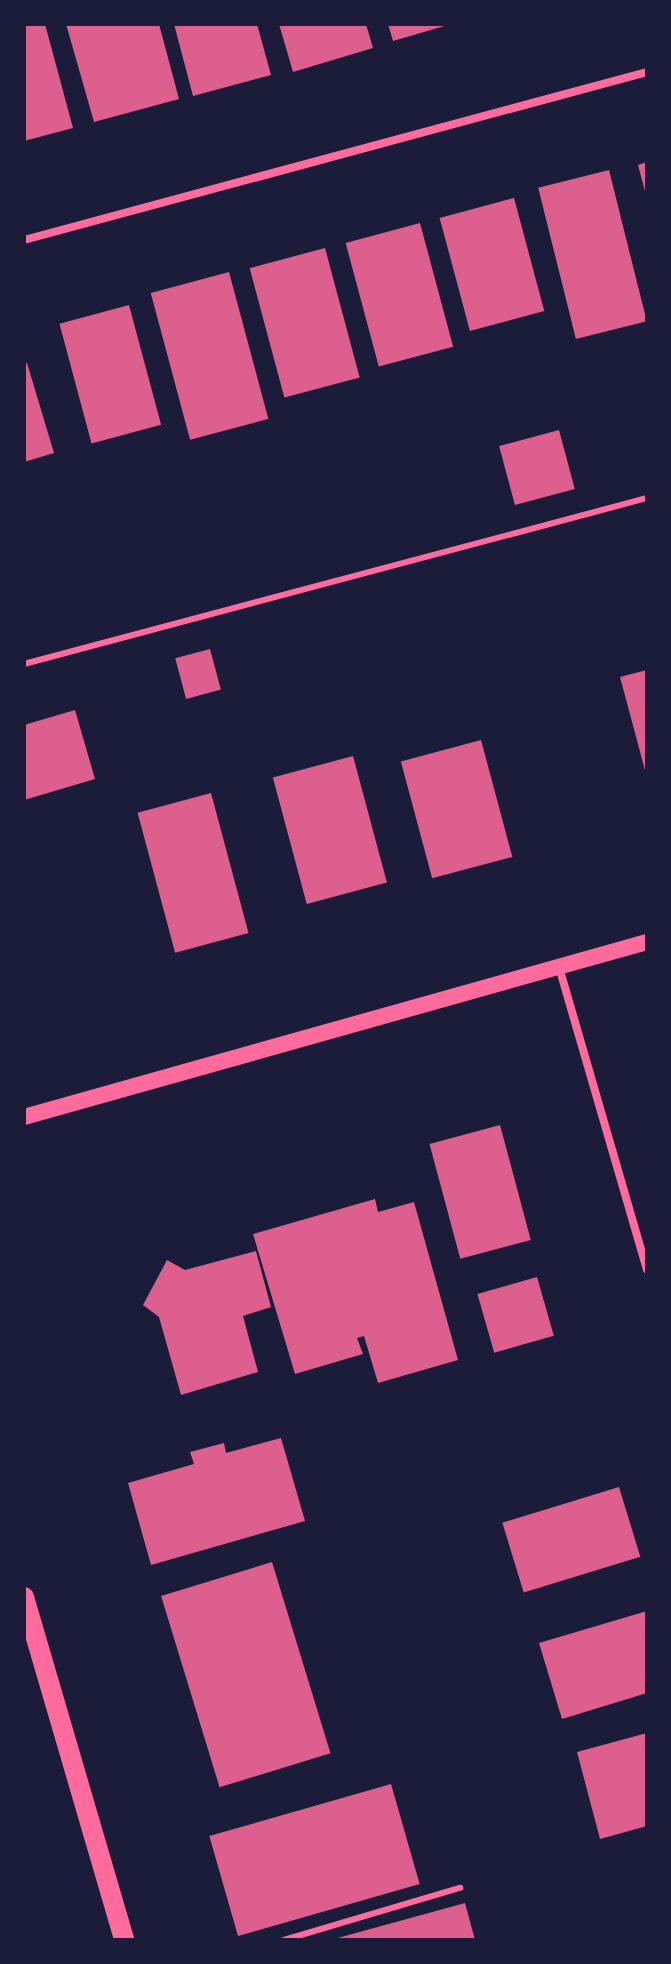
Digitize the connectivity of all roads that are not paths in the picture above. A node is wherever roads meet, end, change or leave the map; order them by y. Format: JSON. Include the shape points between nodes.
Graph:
{"nodes":[{"id":1,"x":647,"y":72,"type":"edge"},
{"id":2,"x":24,"y":240,"type":"edge"},
{"id":3,"x":647,"y":498,"type":"edge"},
{"id":4,"x":24,"y":664,"type":"edge"},
{"id":5,"x":647,"y":942,"type":"edge"},
{"id":6,"x":559,"y":967,"type":"junction"},
{"id":7,"x":24,"y":1117,"type":"edge"},
{"id":8,"x":647,"y":1269,"type":"edge"},
{"id":9,"x":24,"y":1597,"type":"edge"},
{"id":10,"x":460,"y":1888,"type":"dead end"},
{"id":11,"x":124,"y":1940,"type":"edge"},
{"id":12,"x":284,"y":1940,"type":"edge"}],
"edges":[{"from":1,"to":2,"type":"street"},
{"from":3,"to":4,"type":"lane"},
{"from":5,"to":6,"type":"main road"},
{"from":6,"to":7,"type":"main road"},
{"from":6,"to":8,"type":"street"},
{"from":9,"to":11,"type":"main road"},
{"from":10,"to":12,"type":"lane"}]}
